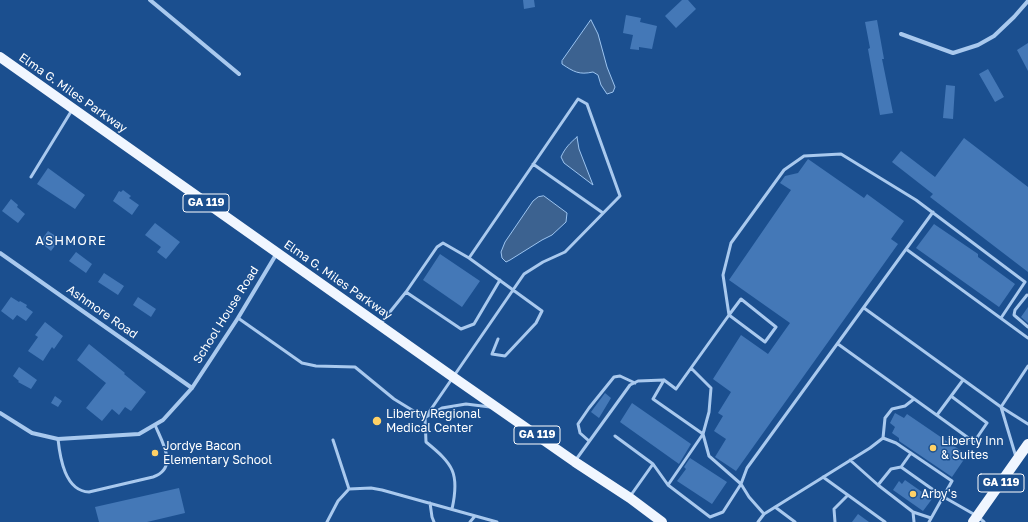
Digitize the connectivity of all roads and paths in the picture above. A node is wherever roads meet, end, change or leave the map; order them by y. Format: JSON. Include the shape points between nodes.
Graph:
{"nodes":[{"id":1,"x":150,"y":0,"type":"edge"},
{"id":2,"x":1028,"y":1,"type":"edge"},
{"id":3,"x":902,"y":34,"type":"dead end"},
{"id":4,"x":0,"y":57,"type":"edge"},
{"id":5,"x":239,"y":74,"type":"dead end"},
{"id":6,"x":73,"y":108,"type":"junction"},
{"id":7,"x":533,"y":164,"type":"junction"},
{"id":8,"x":31,"y":177,"type":"dead end"},
{"id":9,"x":933,"y":212,"type":"junction"},
{"id":10,"x":603,"y":213,"type":"junction"},
{"id":11,"x":906,"y":249,"type":"junction"},
{"id":12,"x":277,"y":252,"type":"junction"},
{"id":13,"x":0,"y":253,"type":"edge"},
{"id":14,"x":469,"y":258,"type":"junction"},
{"id":15,"x":500,"y":280,"type":"junction"},
{"id":16,"x":514,"y":289,"type":"junction"},
{"id":17,"x":1020,"y":289,"type":"junction"},
{"id":18,"x":406,"y":292,"type":"junction"},
{"id":19,"x":1027,"y":295,"type":"edge"},
{"id":20,"x":864,"y":308,"type":"junction"},
{"id":21,"x":730,"y":315,"type":"junction"},
{"id":22,"x":238,"y":318,"type":"junction"},
{"id":23,"x":1001,"y":318,"type":"junction"},
{"id":24,"x":380,"y":325,"type":"junction"},
{"id":25,"x":1028,"y":327,"type":"edge"},
{"id":26,"x":1028,"y":338,"type":"edge"},
{"id":27,"x":498,"y":339,"type":"dead end"},
{"id":28,"x":838,"y":344,"type":"junction"},
{"id":29,"x":1028,"y":366,"type":"edge"},
{"id":30,"x":691,"y":368,"type":"junction"},
{"id":31,"x":453,"y":377,"type":"junction"},
{"id":32,"x":664,"y":380,"type":"junction"},
{"id":33,"x":963,"y":380,"type":"junction"},
{"id":34,"x":635,"y":383,"type":"junction"},
{"id":35,"x":192,"y":388,"type":"junction"},
{"id":36,"x":951,"y":396,"type":"junction"},
{"id":37,"x":914,"y":399,"type":"junction"},
{"id":38,"x":1001,"y":407,"type":"junction"},
{"id":39,"x":498,"y":408,"type":"junction"},
{"id":40,"x":0,"y":413,"type":"edge"},
{"id":41,"x":937,"y":415,"type":"junction"},
{"id":42,"x":425,"y":418,"type":"junction"},
{"id":43,"x":1028,"y":424,"type":"edge"},
{"id":44,"x":155,"y":425,"type":"junction"},
{"id":45,"x":703,"y":434,"type":"junction"},
{"id":46,"x":615,"y":436,"type":"dead end"},
{"id":47,"x":883,"y":438,"type":"junction"},
{"id":48,"x":58,"y":439,"type":"junction"},
{"id":49,"x":333,"y":440,"type":"dead end"},
{"id":50,"x":590,"y":441,"type":"junction"},
{"id":51,"x":1028,"y":444,"type":"edge"},
{"id":52,"x":911,"y":453,"type":"junction"},
{"id":53,"x":850,"y":460,"type":"junction"},
{"id":54,"x":1017,"y":460,"type":"junction"},
{"id":55,"x":575,"y":462,"type":"junction"},
{"id":56,"x":653,"y":464,"type":"junction"},
{"id":57,"x":901,"y":467,"type":"junction"},
{"id":58,"x":823,"y":477,"type":"junction"},
{"id":59,"x":741,"y":484,"type":"junction"},
{"id":60,"x":668,"y":485,"type":"junction"},
{"id":61,"x":878,"y":485,"type":"junction"},
{"id":62,"x":349,"y":490,"type":"junction"},
{"id":63,"x":848,"y":495,"type":"junction"},
{"id":64,"x":942,"y":496,"type":"junction"},
{"id":65,"x":630,"y":498,"type":"junction"},
{"id":66,"x":430,"y":503,"type":"junction"},
{"id":67,"x":775,"y":507,"type":"junction"},
{"id":68,"x":452,"y":509,"type":"junction"},
{"id":69,"x":913,"y":512,"type":"junction"},
{"id":70,"x":764,"y":514,"type":"junction"},
{"id":71,"x":475,"y":516,"type":"junction"},
{"id":72,"x":930,"y":520,"type":"edge"},
{"id":73,"x":978,"y":520,"type":"edge"},
{"id":74,"x":327,"y":522,"type":"edge"},
{"id":75,"x":434,"y":522,"type":"edge"},
{"id":76,"x":470,"y":522,"type":"edge"},
{"id":77,"x":497,"y":522,"type":"edge"},
{"id":78,"x":662,"y":522,"type":"edge"},
{"id":79,"x":758,"y":522,"type":"edge"},
{"id":80,"x":795,"y":522,"type":"edge"},
{"id":81,"x":835,"y":522,"type":"edge"},
{"id":82,"x":885,"y":522,"type":"edge"},
{"id":83,"x":914,"y":522,"type":"edge"}],
"edges":[{"from":1,"to":5,"type":"street"},
{"from":2,"to":3,"type":"street","via":[[994,36],[978,45],[953,53]]},
{"from":4,"to":6,"type":"main road","name":"Elma G. Miles Parkway","number":"GA 119"},
{"from":6,"to":8,"type":"lane"},
{"from":6,"to":12,"type":"main road","name":"Elma G. Miles Parkway","number":"GA 119"},
{"from":7,"to":10,"type":"lane"},
{"from":7,"to":10,"type":"lane","via":[[578,99],[587,104],[620,196]]},
{"from":7,"to":14,"type":"lane"},
{"from":9,"to":11,"type":"lane"},
{"from":9,"to":17,"type":"lane","via":[[1025,282]]},
{"from":9,"to":21,"type":"lane","via":[[841,154],[804,156],[784,170],[731,243],[723,275]]},
{"from":10,"to":16,"type":"lane","via":[[565,252],[524,274]]},
{"from":11,"to":20,"type":"lane"},
{"from":11,"to":23,"type":"lane"},
{"from":12,"to":22,"type":"street","name":"School House Road"},
{"from":12,"to":24,"type":"main road","name":"Elma G. Miles Parkway","number":"GA 119"},
{"from":13,"to":35,"type":"street","name":"Ashmore Road"},
{"from":14,"to":15,"type":"lane"},
{"from":14,"to":18,"type":"lane","via":[[443,243],[437,247]]},
{"from":15,"to":16,"type":"lane"},
{"from":15,"to":18,"type":"lane","via":[[474,324],[461,329]]},
{"from":16,"to":27,"type":"lane","via":[[542,311],[536,323],[505,356],[492,354]]},
{"from":16,"to":31,"type":"lane"},
{"from":17,"to":19,"type":"lane"},
{"from":17,"to":23,"type":"lane"},
{"from":18,"to":24,"type":"lane"},
{"from":19,"to":25,"type":"lane","via":[[1014,312],[1014,316]]},
{"from":20,"to":28,"type":"lane"},
{"from":20,"to":33,"type":"lane"},
{"from":21,"to":21,"type":"lane","via":[[765,342],[776,327],[741,299]]},
{"from":21,"to":30,"type":"lane"},
{"from":22,"to":35,"type":"street","name":"School House Road"},
{"from":22,"to":42,"type":"lane","via":[[302,363],[355,367],[394,399]]},
{"from":23,"to":26,"type":"lane"},
{"from":24,"to":31,"type":"main road","name":"Elma G. Miles Parkway","number":"GA 119"},
{"from":28,"to":37,"type":"lane"},
{"from":28,"to":59,"type":"lane","via":[[747,468]]},
{"from":29,"to":38,"type":"lane"},
{"from":30,"to":32,"type":"lane","via":[[676,389]]},
{"from":30,"to":45,"type":"lane","via":[[711,388],[709,412]]},
{"from":31,"to":39,"type":"main road","name":"Elma G. Miles Parkway","number":"GA 119"},
{"from":31,"to":42,"type":"lane"},
{"from":32,"to":34,"type":"lane"},
{"from":32,"to":45,"type":"lane","via":[[653,399]]},
{"from":33,"to":36,"type":"lane"},
{"from":33,"to":38,"type":"lane"},
{"from":34,"to":50,"type":"lane","via":[[630,385]]},
{"from":34,"to":50,"type":"lane","via":[[620,376],[614,377],[589,408],[578,424],[580,433]]},
{"from":35,"to":44,"type":"street","name":"School House Road","via":[[163,420]]},
{"from":36,"to":41,"type":"lane"},
{"from":36,"to":41,"type":"lane","via":[[987,423],[974,442]]},
{"from":37,"to":41,"type":"lane"},
{"from":37,"to":47,"type":"lane","via":[[905,406],[892,409],[885,418]]},
{"from":38,"to":43,"type":"lane"},
{"from":38,"to":54,"type":"lane"},
{"from":39,"to":42,"type":"lane","via":[[466,404],[442,408]]},
{"from":39,"to":55,"type":"main road","name":"Elma G. Miles Parkway","number":"GA 119"},
{"from":40,"to":48,"type":"street","name":"School House Road","via":[[32,433]]},
{"from":42,"to":68,"type":"lane","via":[[426,442],[444,456],[454,476],[456,493]]},
{"from":44,"to":48,"type":"street","name":"School House Road","via":[[139,434]]},
{"from":44,"to":48,"type":"lane","via":[[168,459],[163,472],[153,477],[89,492],[75,488],[70,481]]},
{"from":45,"to":59,"type":"lane","via":[[709,456]]},
{"from":45,"to":60,"type":"lane"},
{"from":46,"to":56,"type":"lane"},
{"from":47,"to":52,"type":"lane","via":[[896,442]]},
{"from":47,"to":53,"type":"lane"},
{"from":49,"to":62,"type":"lane"},
{"from":50,"to":55,"type":"lane"},
{"from":51,"to":54,"type":"main road","number":"GA 119"},
{"from":52,"to":57,"type":"lane"},
{"from":52,"to":64,"type":"lane","via":[[952,481]]},
{"from":53,"to":58,"type":"lane"},
{"from":53,"to":61,"type":"lane"},
{"from":54,"to":73,"type":"main road","number":"GA 119"},
{"from":55,"to":65,"type":"main road","name":"Elma G. Miles Parkway","number":"GA 119"},
{"from":56,"to":60,"type":"lane"},
{"from":56,"to":65,"type":"lane"},
{"from":57,"to":61,"type":"lane","via":[[891,470]]},
{"from":57,"to":64,"type":"lane"},
{"from":58,"to":63,"type":"lane"},
{"from":58,"to":67,"type":"lane"},
{"from":59,"to":60,"type":"lane","via":[[723,512],[710,517]]},
{"from":59,"to":70,"type":"lane"},
{"from":61,"to":69,"type":"lane"},
{"from":62,"to":66,"type":"lane","via":[[370,488]]},
{"from":62,"to":74,"type":"lane","via":[[338,501]]},
{"from":63,"to":81,"type":"lane","via":[[834,509]]},
{"from":63,"to":82,"type":"lane"},
{"from":64,"to":72,"type":"lane"},
{"from":64,"to":73,"type":"lane"},
{"from":65,"to":78,"type":"main road","name":"Elma G. Miles Parkway","number":"GA 119"},
{"from":66,"to":68,"type":"lane"},
{"from":66,"to":75,"type":"lane"},
{"from":67,"to":70,"type":"lane"},
{"from":67,"to":80,"type":"lane"},
{"from":68,"to":71,"type":"lane"},
{"from":69,"to":72,"type":"lane"},
{"from":69,"to":83,"type":"lane"},
{"from":70,"to":79,"type":"lane"},
{"from":71,"to":76,"type":"lane"},
{"from":71,"to":77,"type":"lane"}]}
